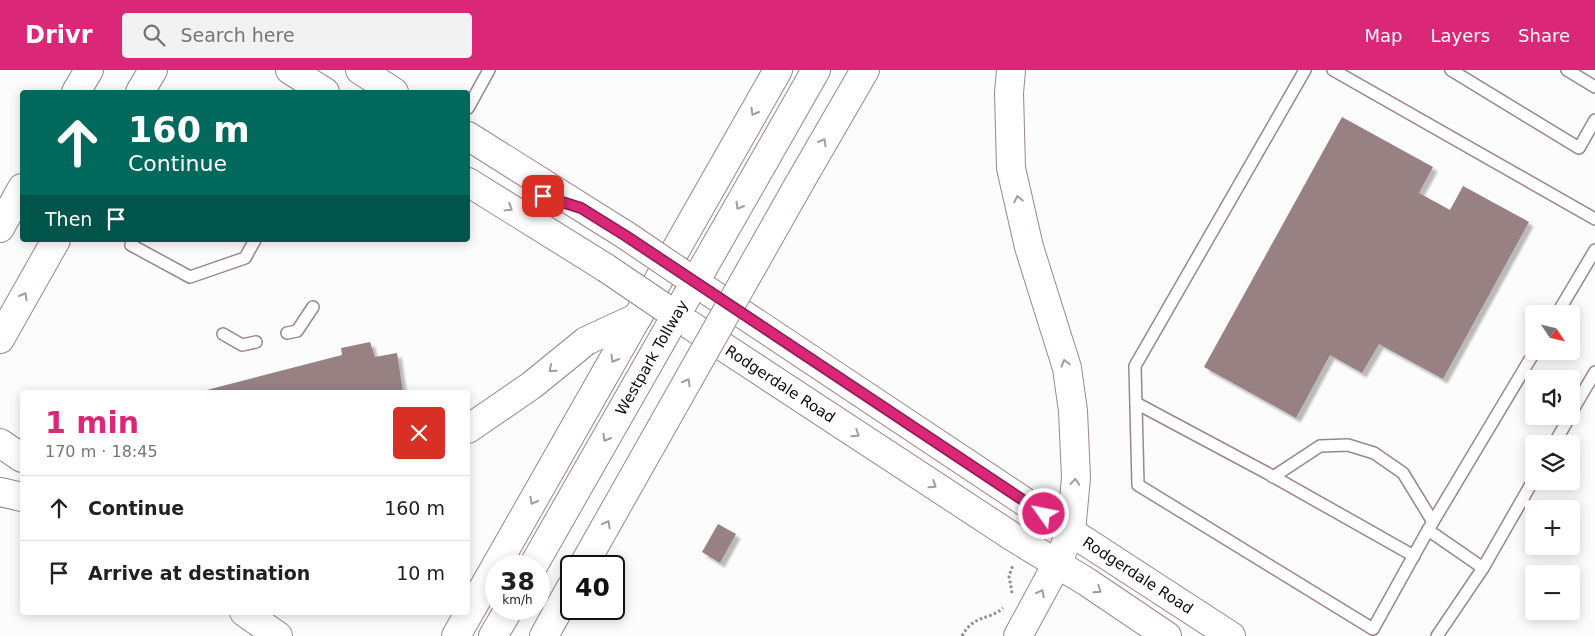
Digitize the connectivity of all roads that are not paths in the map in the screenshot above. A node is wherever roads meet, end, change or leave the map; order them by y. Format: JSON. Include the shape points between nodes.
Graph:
{"nodes":[{"id":1,"x":89,"y":70,"type":"edge"},
{"id":2,"x":153,"y":70,"type":"edge"},
{"id":3,"x":290,"y":70,"type":"edge"},
{"id":4,"x":360,"y":70,"type":"edge"},
{"id":5,"x":489,"y":70,"type":"edge"},
{"id":6,"x":778,"y":70,"type":"edge"},
{"id":7,"x":816,"y":70,"type":"edge"},
{"id":8,"x":865,"y":70,"type":"edge"},
{"id":9,"x":1011,"y":70,"type":"edge"},
{"id":10,"x":1305,"y":70,"type":"edge"},
{"id":11,"x":1333,"y":70,"type":"edge"},
{"id":12,"x":1451,"y":70,"type":"edge"},
{"id":13,"x":1568,"y":70,"type":"edge"},
{"id":14,"x":1595,"y":87,"type":"edge"},
{"id":15,"x":77,"y":90,"type":"edge"},
{"id":16,"x":141,"y":90,"type":"edge"},
{"id":17,"x":319,"y":90,"type":"edge"},
{"id":18,"x":391,"y":90,"type":"edge"},
{"id":19,"x":470,"y":104,"type":"edge"},
{"id":20,"x":1595,"y":120,"type":"edge"},
{"id":21,"x":470,"y":137,"type":"edge"},
{"id":22,"x":470,"y":158,"type":"edge"},
{"id":23,"x":470,"y":183,"type":"edge"},
{"id":24,"x":20,"y":192,"type":"edge"},
{"id":25,"x":581,"y":208,"type":"junction"},
{"id":26,"x":1595,"y":219,"type":"edge"},
{"id":27,"x":0,"y":228,"type":"edge"},
{"id":28,"x":55,"y":242,"type":"edge"},
{"id":29,"x":133,"y":242,"type":"edge"},
{"id":30,"x":254,"y":242,"type":"edge"},
{"id":31,"x":1595,"y":250,"type":"edge"},
{"id":32,"x":1562,"y":305,"type":"edge"},
{"id":33,"x":313,"y":308,"type":"dead end"},
{"id":34,"x":638,"y":317,"type":"junction"},
{"id":35,"x":287,"y":333,"type":"dead end"},
{"id":36,"x":223,"y":334,"type":"dead end"},
{"id":37,"x":0,"y":339,"type":"edge"},
{"id":38,"x":256,"y":342,"type":"dead end"},
{"id":39,"x":1530,"y":360,"type":"edge"},
{"id":40,"x":1595,"y":372,"type":"edge"},
{"id":41,"x":1580,"y":398,"type":"edge"},
{"id":42,"x":1136,"y":403,"type":"junction"},
{"id":43,"x":470,"y":428,"type":"edge"},
{"id":44,"x":0,"y":443,"type":"edge"},
{"id":45,"x":20,"y":457,"type":"edge"},
{"id":46,"x":1274,"y":477,"type":"junction"},
{"id":47,"x":1528,"y":490,"type":"edge"},
{"id":48,"x":0,"y":492,"type":"edge"},
{"id":49,"x":20,"y":497,"type":"edge"},
{"id":50,"x":1431,"y":526,"type":"junction"},
{"id":51,"x":1071,"y":531,"type":"junction"},
{"id":52,"x":539,"y":555,"type":"edge"},
{"id":53,"x":589,"y":555,"type":"edge"},
{"id":54,"x":1414,"y":556,"type":"junction"},
{"id":55,"x":1057,"y":564,"type":"junction"},
{"id":56,"x":1483,"y":568,"type":"junction"},
{"id":57,"x":560,"y":608,"type":"edge"},
{"id":58,"x":470,"y":611,"type":"edge"},
{"id":59,"x":248,"y":615,"type":"edge"},
{"id":60,"x":468,"y":615,"type":"edge"},
{"id":61,"x":502,"y":620,"type":"edge"},
{"id":62,"x":278,"y":636,"type":"edge"},
{"id":63,"x":456,"y":636,"type":"edge"},
{"id":64,"x":493,"y":636,"type":"edge"},
{"id":65,"x":544,"y":636,"type":"edge"},
{"id":66,"x":1018,"y":636,"type":"edge"},
{"id":67,"x":1167,"y":636,"type":"edge"},
{"id":68,"x":1231,"y":636,"type":"edge"},
{"id":69,"x":1437,"y":636,"type":"edge"}],
"edges":[{"from":1,"to":15,"type":"main road"},
{"from":2,"to":16,"type":"main road"},
{"from":3,"to":17,"type":"main road"},
{"from":4,"to":18,"type":"main road"},
{"from":5,"to":19,"type":"lane"},
{"from":6,"to":34,"type":"main road","one_way":true},
{"from":7,"to":52,"type":"main road","name":"Westpark Tollway","one_way":true,"bridge":true},
{"from":53,"to":8,"type":"main road","one_way":true,"bridge":true},
{"from":51,"to":9,"type":"main road","one_way":true,"via":[[1076,478],[1073,411],[1067,368],[1028,247],[1011,168]]},
{"from":10,"to":42,"type":"lane","via":[[1135,366]]},
{"from":11,"to":26,"type":"lane"},
{"from":12,"to":20,"type":"lane","via":[[1579,148]]},
{"from":13,"to":14,"type":"lane"},
{"from":21,"to":25,"type":"main road","name":"Rodgerdale Road"},
{"from":22,"to":25,"type":"main road","via":[[524,190]]},
{"from":23,"to":55,"type":"main road","name":"Rodgerdale Road","one_way":true,"bridge":true,"via":[[606,268]]},
{"from":24,"to":27,"type":"main road"},
{"from":25,"to":51,"type":"main road","name":"Rodgerdale Road","bridge":true},
{"from":37,"to":28,"type":"main road","one_way":true},
{"from":29,"to":30,"type":"lane","via":[[131,245],[190,277],[246,258]]},
{"from":31,"to":32,"type":"lane"},
{"from":33,"to":35,"type":"lane","via":[[297,331]]},
{"from":34,"to":43,"type":"main road","one_way":true,"via":[[586,340],[532,386]]},
{"from":34,"to":58,"type":"main road","one_way":true},
{"from":36,"to":38,"type":"lane","via":[[242,345]]},
{"from":39,"to":50,"type":"lane"},
{"from":40,"to":41,"type":"lane"},
{"from":42,"to":46,"type":"lane"},
{"from":42,"to":54,"type":"lane","via":[[1138,485],[1373,630]]},
{"from":44,"to":45,"type":"main road"},
{"from":46,"to":50,"type":"lane","via":[[1320,446],[1348,445],[1374,453],[1402,472]]},
{"from":46,"to":54,"type":"lane"},
{"from":47,"to":56,"type":"lane"},
{"from":48,"to":49,"type":"main road"},
{"from":50,"to":54,"type":"lane"},
{"from":50,"to":56,"type":"lane"},
{"from":51,"to":55,"type":"main road"},
{"from":51,"to":68,"type":"main road","name":"Rodgerdale Road"},
{"from":66,"to":55,"type":"main road","one_way":true},
{"from":55,"to":67,"type":"main road","name":"Rodgerdale Road","one_way":true},
{"from":56,"to":69,"type":"lane"},
{"from":57,"to":65,"type":"main road"},
{"from":59,"to":62,"type":"main road"},
{"from":60,"to":63,"type":"main road","one_way":true},
{"from":61,"to":64,"type":"main road"}]}
